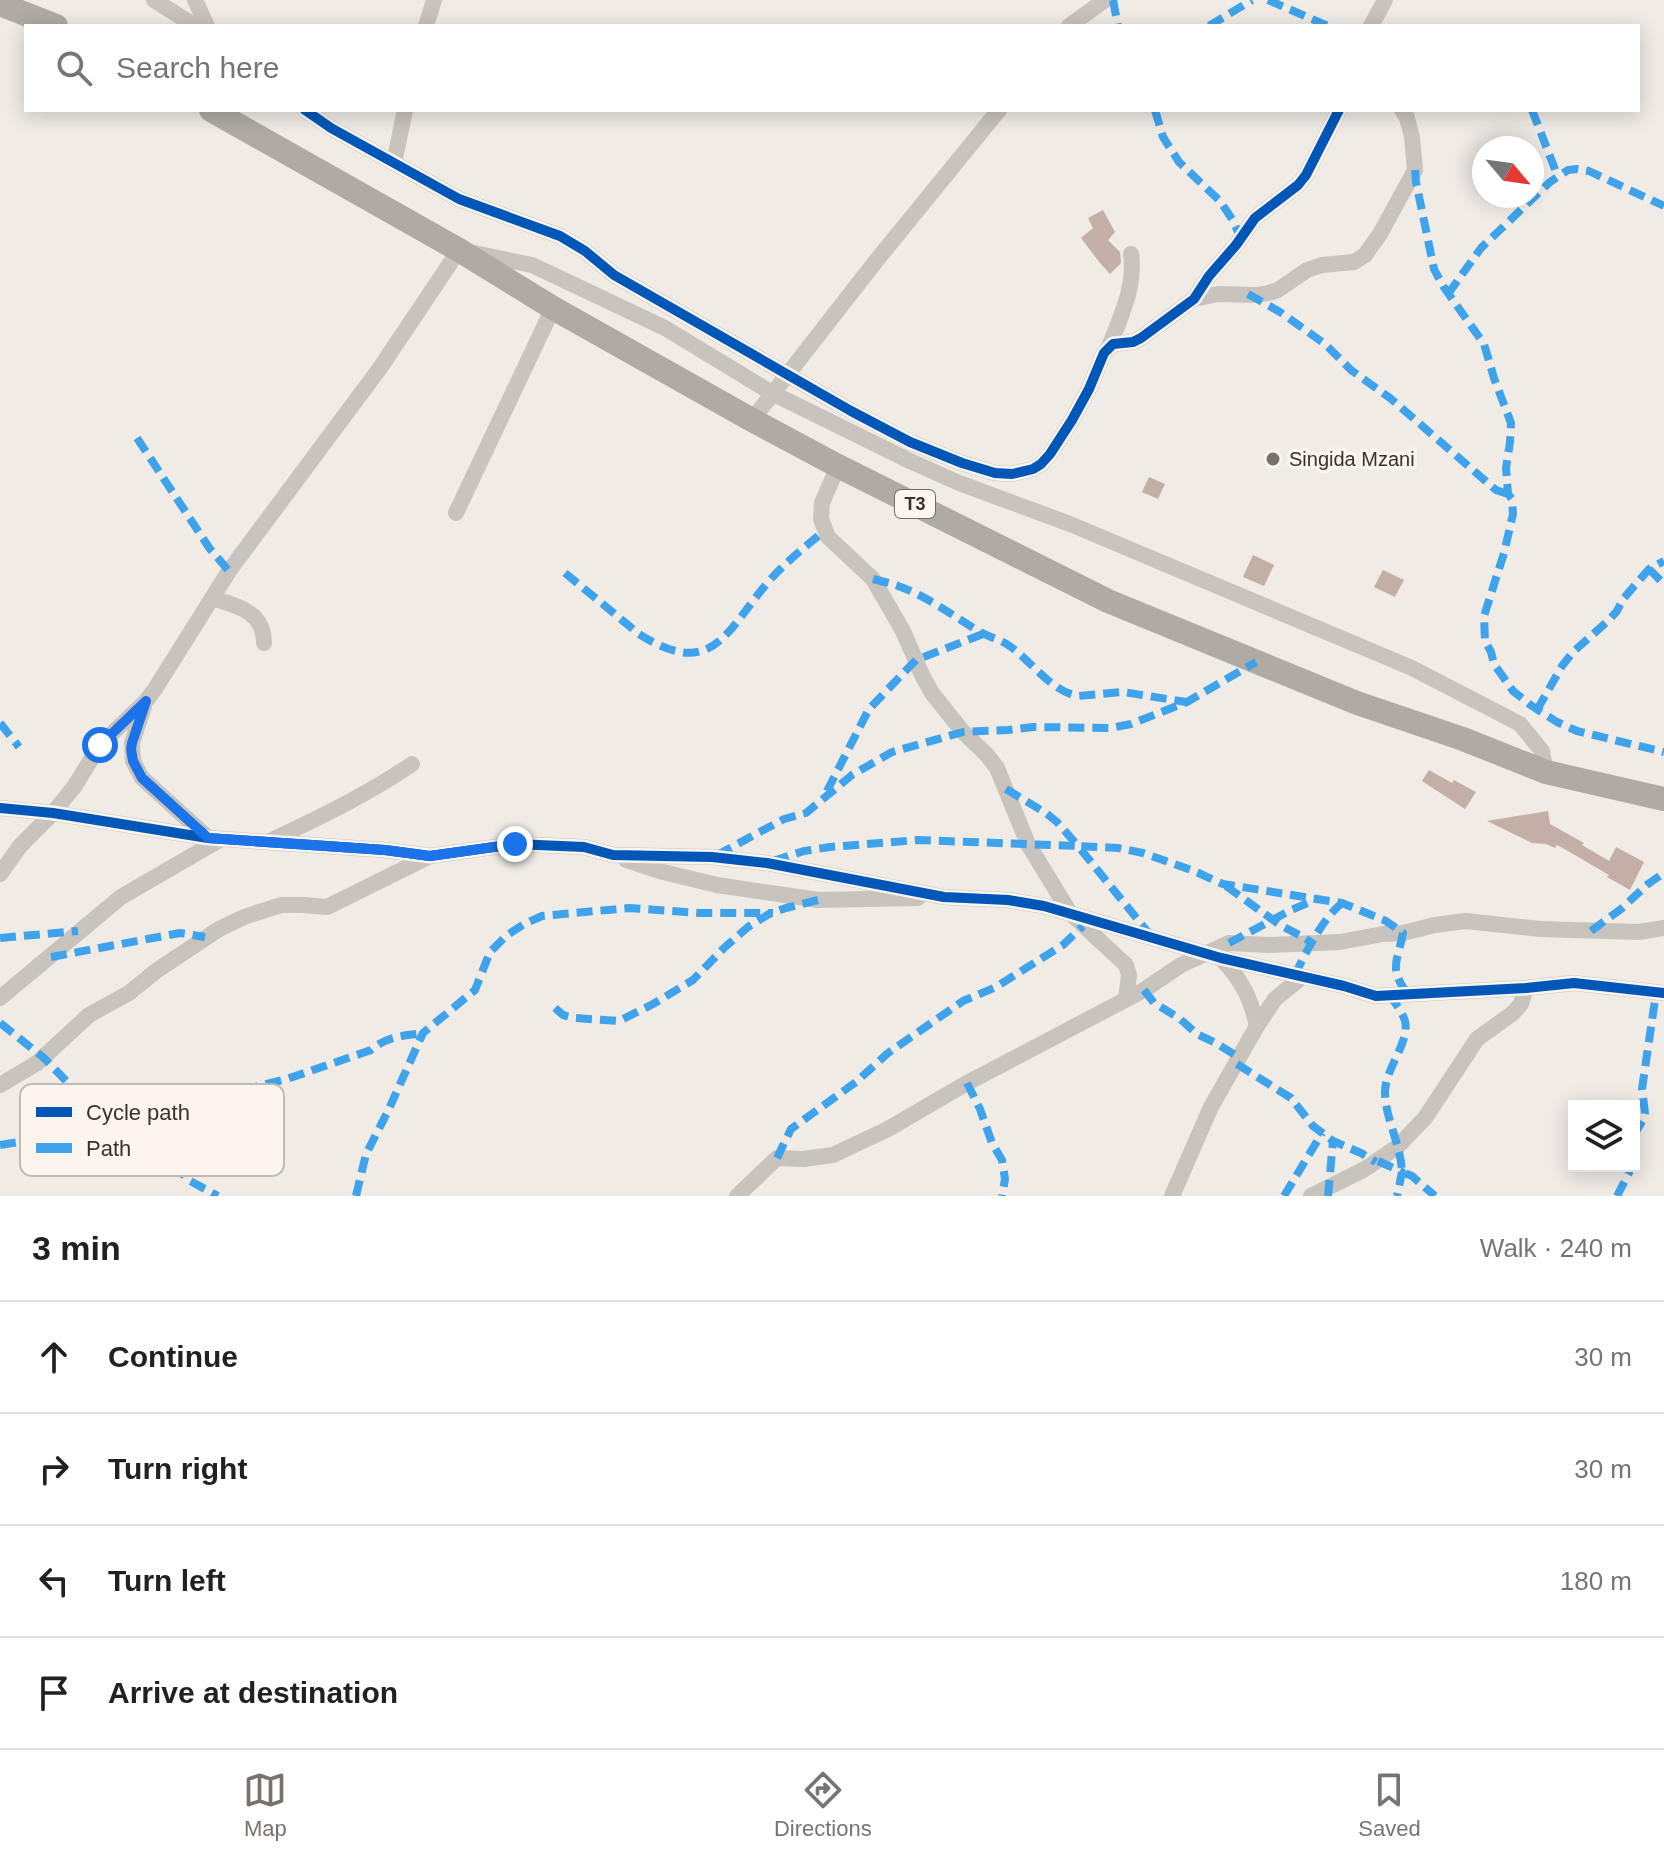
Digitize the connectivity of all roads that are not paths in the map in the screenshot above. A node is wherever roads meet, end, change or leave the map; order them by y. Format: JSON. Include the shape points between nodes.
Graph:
{"nodes":[{"id":1,"x":154,"y":0,"type":"edge"},
{"id":2,"x":195,"y":0,"type":"edge"},
{"id":3,"x":434,"y":0,"type":"edge"},
{"id":4,"x":1105,"y":0,"type":"edge"},
{"id":5,"x":1385,"y":0,"type":"edge"},
{"id":6,"x":0,"y":4,"type":"edge"},
{"id":7,"x":51,"y":24,"type":"edge"},
{"id":8,"x":192,"y":24,"type":"edge"},
{"id":9,"x":206,"y":24,"type":"edge"},
{"id":10,"x":427,"y":24,"type":"edge"},
{"id":11,"x":1072,"y":24,"type":"edge"},
{"id":12,"x":1372,"y":24,"type":"edge"},
{"id":13,"x":215,"y":112,"type":"edge"},
{"id":14,"x":308,"y":112,"type":"edge"},
{"id":15,"x":405,"y":112,"type":"edge"},
{"id":16,"x":997,"y":112,"type":"edge"},
{"id":17,"x":1338,"y":112,"type":"edge"},
{"id":18,"x":1403,"y":112,"type":"edge"},
{"id":19,"x":394,"y":163,"type":"junction"},
{"id":20,"x":459,"y":250,"type":"junction"},
{"id":21,"x":1131,"y":254,"type":"dead end"},
{"id":22,"x":1194,"y":299,"type":"junction"},
{"id":23,"x":553,"y":308,"type":"junction"},
{"id":24,"x":1109,"y":347,"type":"junction"},
{"id":25,"x":787,"y":375,"type":"junction"},
{"id":26,"x":772,"y":393,"type":"junction"},
{"id":27,"x":752,"y":420,"type":"junction"},
{"id":28,"x":838,"y":466,"type":"junction"},
{"id":29,"x":456,"y":513,"type":"dead end"},
{"id":30,"x":212,"y":598,"type":"junction"},
{"id":31,"x":264,"y":643,"type":"dead end"},
{"id":32,"x":146,"y":701,"type":"junction"},
{"id":33,"x":412,"y":764,"type":"dead end"},
{"id":34,"x":1546,"y":772,"type":"junction"},
{"id":35,"x":1664,"y":799,"type":"edge"},
{"id":36,"x":0,"y":808,"type":"edge"},
{"id":37,"x":53,"y":813,"type":"junction"},
{"id":38,"x":214,"y":838,"type":"junction"},
{"id":39,"x":268,"y":842,"type":"junction"},
{"id":40,"x":613,"y":855,"type":"junction"},
{"id":41,"x":430,"y":856,"type":"junction"},
{"id":42,"x":0,"y":874,"type":"edge"},
{"id":43,"x":944,"y":897,"type":"junction"},
{"id":44,"x":1070,"y":913,"type":"junction"},
{"id":45,"x":1664,"y":928,"type":"edge"},
{"id":46,"x":1215,"y":956,"type":"junction"},
{"id":47,"x":1302,"y":977,"type":"junction"},
{"id":48,"x":1526,"y":988,"type":"junction"},
{"id":49,"x":1664,"y":993,"type":"edge"},
{"id":50,"x":0,"y":998,"type":"edge"},
{"id":51,"x":1126,"y":999,"type":"junction"},
{"id":52,"x":1257,"y":1026,"type":"junction"},
{"id":53,"x":0,"y":1085,"type":"edge"},
{"id":54,"x":737,"y":1196,"type":"edge"},
{"id":55,"x":1172,"y":1196,"type":"edge"},
{"id":56,"x":1311,"y":1196,"type":"edge"}],
"edges":[{"from":1,"to":8,"type":"street"},
{"from":2,"to":9,"type":"street"},
{"from":3,"to":10,"type":"street"},
{"from":4,"to":11,"type":"street"},
{"from":5,"to":12,"type":"street"},
{"from":6,"to":7,"type":"highway"},
{"from":13,"to":20,"type":"highway","number":"T3"},
{"from":14,"to":19,"type":"street"},
{"from":15,"to":19,"type":"street"},
{"from":16,"to":25,"type":"street"},
{"from":17,"to":22,"type":"street","via":[[1306,175],[1255,218]]},
{"from":18,"to":22,"type":"street","via":[[1415,170],[1365,255],[1354,262],[1307,270],[1268,293]]},
{"from":19,"to":25,"type":"street","via":[[459,199],[560,236],[614,275]]},
{"from":20,"to":23,"type":"highway","number":"T3"},
{"from":20,"to":26,"type":"street","via":[[532,265],[665,328]]},
{"from":20,"to":30,"type":"street"},
{"from":21,"to":24,"type":"street","via":[[1130,284]]},
{"from":22,"to":24,"type":"street","via":[[1141,338]]},
{"from":23,"to":27,"type":"highway","number":"T3"},
{"from":23,"to":29,"type":"street"},
{"from":24,"to":25,"type":"street","via":[[1050,454],[1033,469],[1012,474],[962,463],[910,442]]},
{"from":25,"to":26,"type":"street"},
{"from":26,"to":27,"type":"street"},
{"from":26,"to":34,"type":"street","via":[[959,483],[1070,524],[1412,668],[1520,724],[1542,751]]},
{"from":27,"to":28,"type":"highway","number":"T3"},
{"from":28,"to":34,"type":"highway","number":"T3","via":[[1108,601],[1357,703]]},
{"from":28,"to":44,"type":"street","via":[[822,503],[824,531],[873,579],[932,693],[997,768],[1028,844]]},
{"from":30,"to":31,"type":"street","via":[[255,617]]},
{"from":30,"to":32,"type":"street"},
{"from":32,"to":37,"type":"street","via":[[100,745]]},
{"from":32,"to":38,"type":"street","via":[[132,743],[133,761],[142,778]]},
{"from":33,"to":39,"type":"street"},
{"from":34,"to":35,"type":"highway","number":"T3"},
{"from":36,"to":37,"type":"street"},
{"from":37,"to":38,"type":"street"},
{"from":37,"to":42,"type":"street"},
{"from":38,"to":39,"type":"street"},
{"from":38,"to":50,"type":"street","via":[[121,897]]},
{"from":39,"to":41,"type":"street"},
{"from":40,"to":41,"type":"street","via":[[584,847],[515,844]]},
{"from":40,"to":43,"type":"street","via":[[767,863]]},
{"from":40,"to":43,"type":"street","via":[[684,878],[818,900]]},
{"from":41,"to":53,"type":"street","via":[[327,907],[281,905],[219,929],[89,1015],[37,1063]]},
{"from":43,"to":44,"type":"street","via":[[1008,900]]},
{"from":44,"to":46,"type":"street"},
{"from":44,"to":51,"type":"street","via":[[1126,965]]},
{"from":45,"to":46,"type":"street","via":[[1541,929],[1465,921],[1340,942],[1229,943]]},
{"from":46,"to":47,"type":"street"},
{"from":46,"to":51,"type":"street","via":[[1181,965]]},
{"from":46,"to":52,"type":"street","via":[[1235,972],[1248,993]]},
{"from":47,"to":48,"type":"street","via":[[1376,996]]},
{"from":47,"to":52,"type":"street","via":[[1275,999]]},
{"from":48,"to":49,"type":"street","via":[[1574,983]]},
{"from":48,"to":56,"type":"street","via":[[1521,1004],[1477,1039],[1425,1118],[1397,1147]]},
{"from":51,"to":54,"type":"street","via":[[833,1155],[777,1158]]},
{"from":52,"to":55,"type":"street","via":[[1211,1107]]}]}
